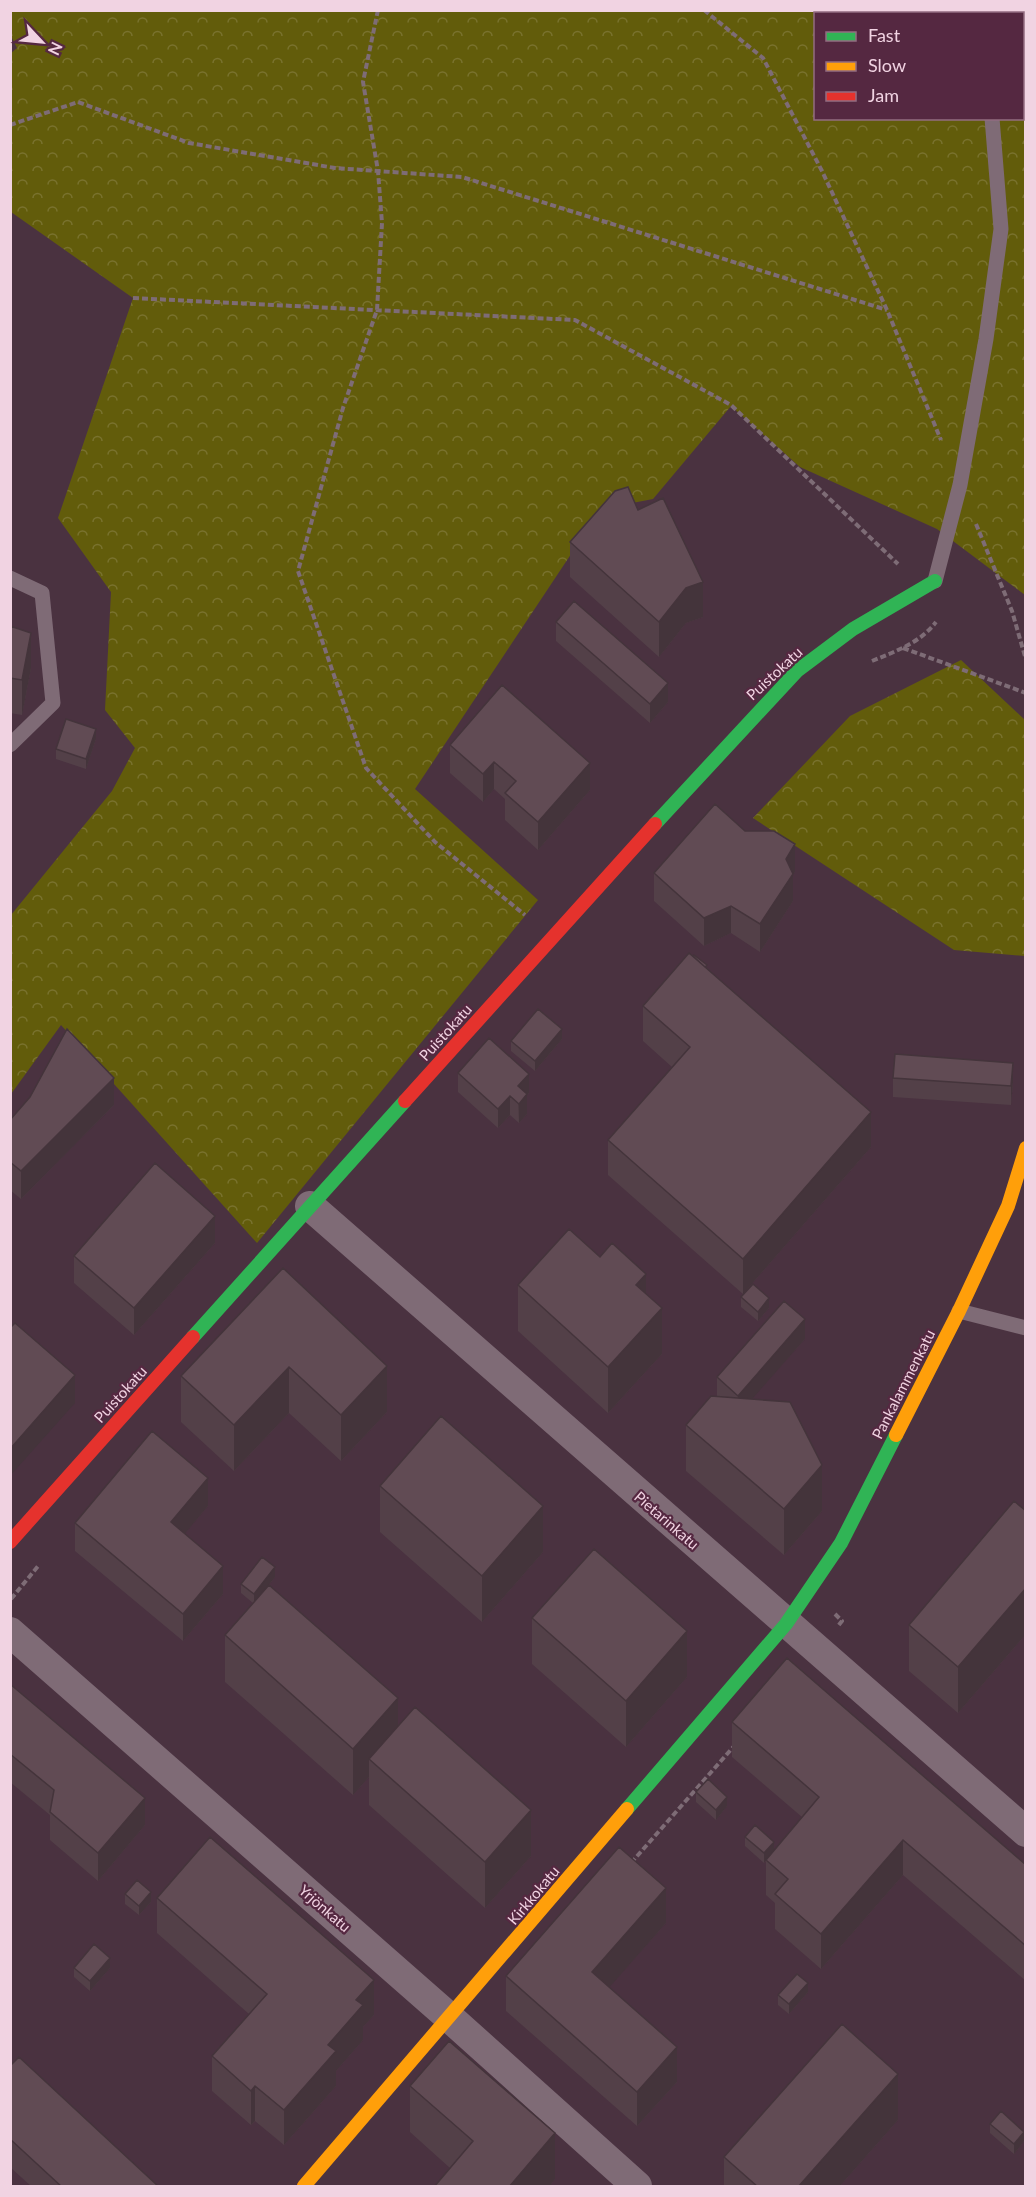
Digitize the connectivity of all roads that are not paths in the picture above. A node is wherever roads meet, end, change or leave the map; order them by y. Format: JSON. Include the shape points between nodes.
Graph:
{"nodes":[{"id":1,"x":992,"y":120,"type":"edge"},
{"id":2,"x":10,"y":578,"type":"edge"},
{"id":3,"x":929,"y":584,"type":"joint"},
{"id":4,"x":10,"y":745,"type":"edge"},
{"id":5,"x":1026,"y":1148,"type":"edge"},
{"id":6,"x":310,"y":1206,"type":"junction"},
{"id":7,"x":959,"y":1311,"type":"junction"},
{"id":8,"x":1026,"y":1328,"type":"edge"},
{"id":9,"x":10,"y":1542,"type":"edge"},
{"id":10,"x":786,"y":1624,"type":"junction"},
{"id":11,"x":10,"y":1632,"type":"edge"},
{"id":12,"x":1026,"y":1832,"type":"edge"},
{"id":13,"x":450,"y":2018,"type":"junction"},
{"id":14,"x":304,"y":2187,"type":"edge"},
{"id":15,"x":637,"y":2187,"type":"edge"}],
"edges":[{"from":1,"to":3,"type":"lane","via":[[1001,229],[960,485]]},
{"from":2,"to":4,"type":"lane","via":[[42,592],[53,703]]},
{"from":3,"to":6,"type":"street","name":"Puistokatu","via":[[853,629],[797,671],[730,740]]},
{"from":5,"to":7,"type":"street","name":"Pankalammenkatu","via":[[1008,1206]]},
{"from":6,"to":9,"type":"street","name":"Puistokatu"},
{"from":6,"to":10,"type":"street","name":"Pietarinkatu"},
{"from":7,"to":8,"type":"lane"},
{"from":7,"to":10,"type":"street","name":"Pankalammenkatu","via":[[842,1543]]},
{"from":10,"to":12,"type":"street","name":"Pietarinkatu"},
{"from":10,"to":13,"type":"street","name":"Kirkkokatu"},
{"from":11,"to":13,"type":"street","name":"Yrjönkatu"},
{"from":13,"to":14,"type":"street","name":"Kirkkokatu"},
{"from":13,"to":15,"type":"street","name":"Yrjönkatu"}]}
